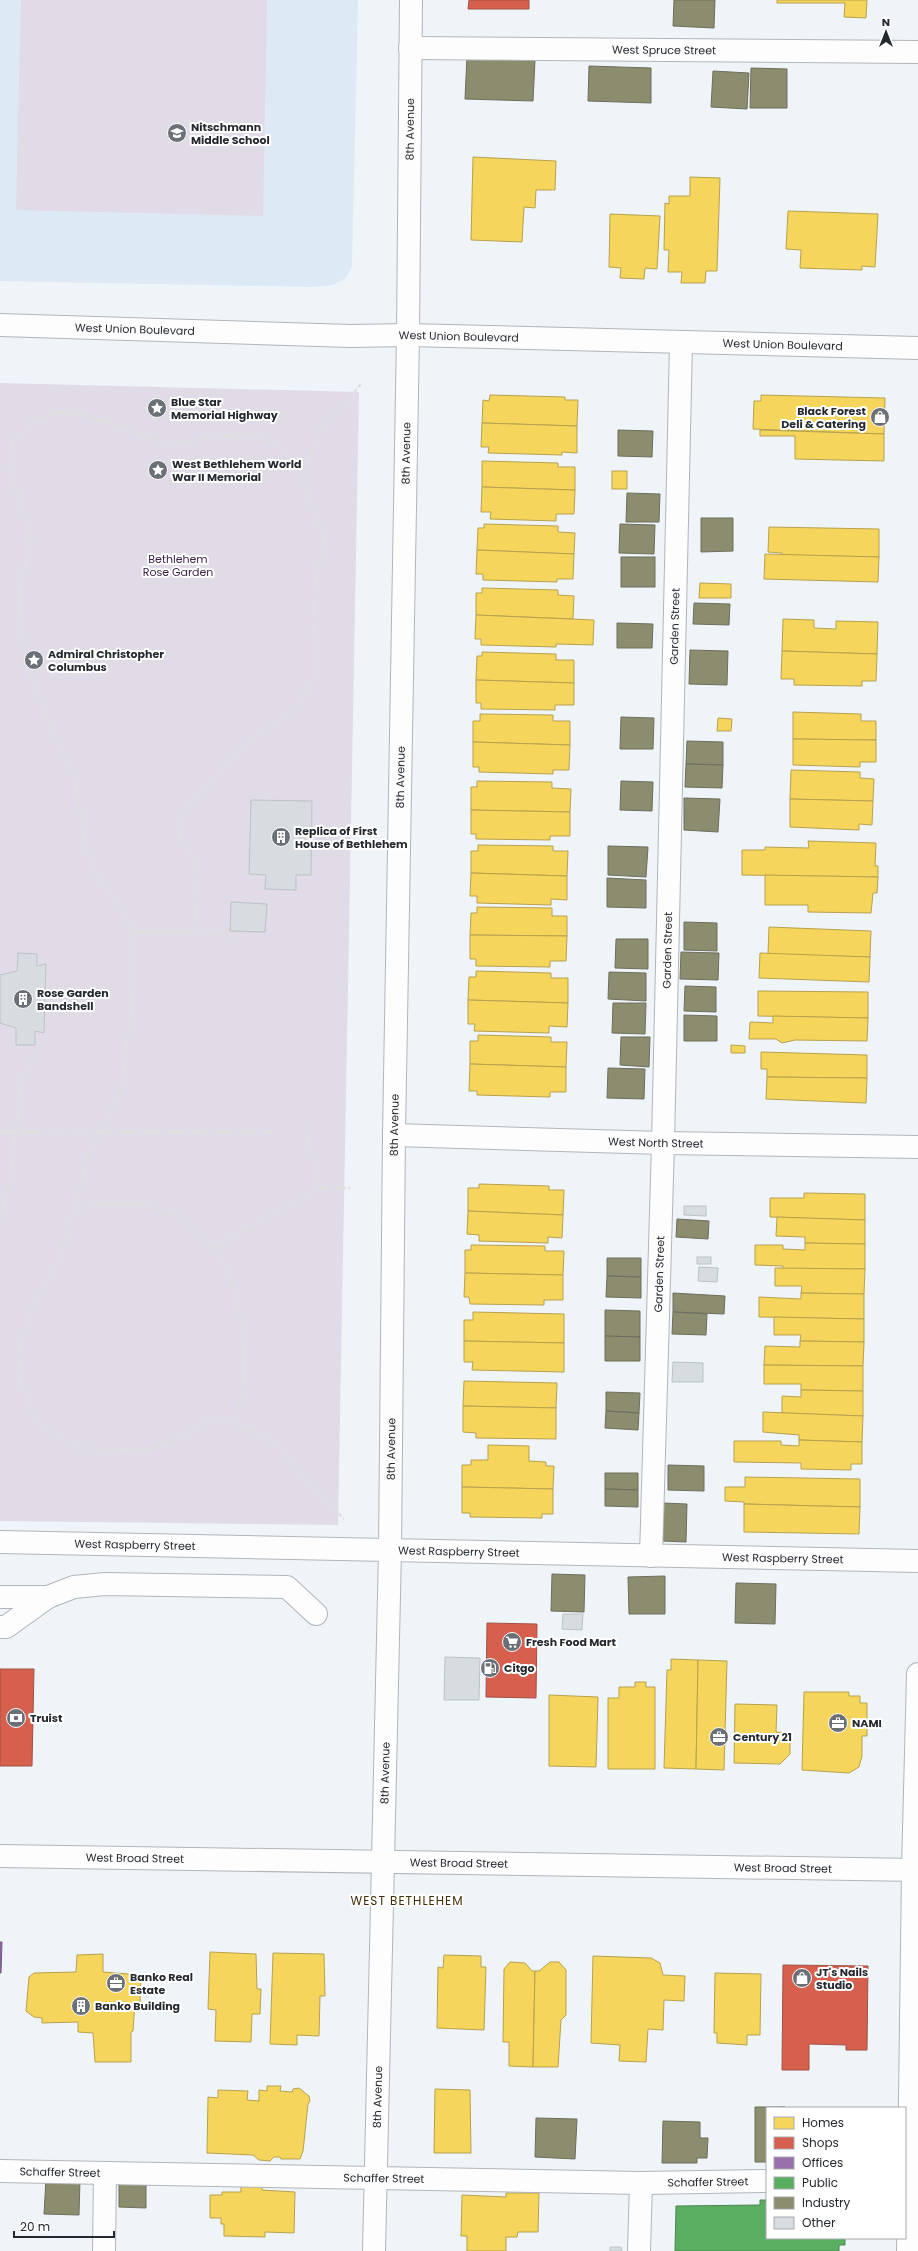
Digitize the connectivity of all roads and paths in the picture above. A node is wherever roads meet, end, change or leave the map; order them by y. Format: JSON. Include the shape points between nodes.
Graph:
{"nodes":[{"id":1,"x":411,"y":0,"type":"edge"},
{"id":2,"x":410,"y":48,"type":"junction"},
{"id":3,"x":918,"y":52,"type":"edge"},
{"id":4,"x":0,"y":325,"type":"edge"},
{"id":5,"x":408,"y":335,"type":"junction"},
{"id":6,"x":681,"y":343,"type":"junction"},
{"id":7,"x":918,"y":348,"type":"edge"},
{"id":8,"x":361,"y":384,"type":"dead end"},
{"id":9,"x":303,"y":470,"type":"junction"},
{"id":10,"x":133,"y":932,"type":"junction"},
{"id":11,"x":196,"y":932,"type":"junction"},
{"id":12,"x":236,"y":937,"type":"dead end"},
{"id":13,"x":337,"y":984,"type":"dead end"},
{"id":14,"x":347,"y":985,"type":"dead end"},
{"id":15,"x":41,"y":1052,"type":"dead end"},
{"id":16,"x":304,"y":1124,"type":"dead end"},
{"id":17,"x":0,"y":1132,"type":"edge"},
{"id":18,"x":272,"y":1132,"type":"dead end"},
{"id":19,"x":15,"y":1133,"type":"junction"},
{"id":20,"x":100,"y":1133,"type":"junction"},
{"id":21,"x":394,"y":1135,"type":"junction"},
{"id":22,"x":663,"y":1143,"type":"junction"},
{"id":23,"x":918,"y":1147,"type":"edge"},
{"id":24,"x":321,"y":1188,"type":"junction"},
{"id":25,"x":350,"y":1188,"type":"dead end"},
{"id":26,"x":73,"y":1211,"type":"junction"},
{"id":27,"x":0,"y":1222,"type":"edge"},
{"id":28,"x":213,"y":1247,"type":"junction"},
{"id":29,"x":236,"y":1423,"type":"junction"},
{"id":30,"x":344,"y":1519,"type":"dead end"},
{"id":31,"x":0,"y":1542,"type":"edge"},
{"id":32,"x":390,"y":1550,"type":"junction"},
{"id":33,"x":652,"y":1556,"type":"junction"},
{"id":34,"x":918,"y":1560,"type":"edge"},
{"id":35,"x":0,"y":1597,"type":"edge"},
{"id":36,"x":48,"y":1597,"type":"junction"},
{"id":37,"x":316,"y":1614,"type":"dead end"},
{"id":38,"x":0,"y":1627,"type":"edge"},
{"id":39,"x":918,"y":1674,"type":"edge"},
{"id":40,"x":0,"y":1856,"type":"edge"},
{"id":41,"x":383,"y":1861,"type":"junction"},
{"id":42,"x":915,"y":1870,"type":"edge"},
{"id":43,"x":0,"y":2171,"type":"edge"},
{"id":44,"x":105,"y":2173,"type":"junction"},
{"id":45,"x":375,"y":2178,"type":"junction"},
{"id":46,"x":911,"y":2180,"type":"edge"},
{"id":47,"x":766,"y":2181,"type":"edge"},
{"id":48,"x":641,"y":2183,"type":"junction"},
{"id":49,"x":104,"y":2251,"type":"edge"},
{"id":50,"x":374,"y":2251,"type":"edge"},
{"id":51,"x":639,"y":2251,"type":"edge"},
{"id":52,"x":908,"y":2251,"type":"edge"}],
"edges":[{"from":1,"to":2,"type":"main road","name":"8th Avenue"},
{"from":2,"to":3,"type":"main road","name":"West Spruce Street"},
{"from":2,"to":5,"type":"main road","name":"8th Avenue"},
{"from":4,"to":5,"type":"main road","name":"West Union Boulevard","via":[[351,336]]},
{"from":5,"to":6,"type":"main road","name":"West Union Boulevard"},
{"from":5,"to":21,"type":"main road","name":"8th Avenue"},
{"from":6,"to":7,"type":"main road","name":"West Union Boulevard"},
{"from":6,"to":22,"type":"main road","name":"Garden Street"},
{"from":8,"to":9,"type":"path","via":[[344,405],[322,425]]},
{"from":9,"to":10,"type":"path","via":[[275,443],[248,433],[168,444],[116,424],[61,411],[30,424],[12,442],[8,466],[32,537],[21,582],[20,614],[28,666],[40,701],[75,780],[89,861],[99,881],[119,904]]},
{"from":9,"to":11,"type":"path","via":[[305,490],[325,539],[313,594],[315,674],[294,711],[243,745],[177,820],[181,840],[194,860]]},
{"from":10,"to":11,"type":"path"},
{"from":10,"to":20,"type":"path","via":[[132,1009],[121,1089]]},
{"from":11,"to":12,"type":"path"},
{"from":13,"to":14,"type":"path"},
{"from":15,"to":19,"type":"path","via":[[26,1066]]},
{"from":16,"to":24,"type":"path"},
{"from":17,"to":19,"type":"path"},
{"from":18,"to":20,"type":"path","via":[[207,1130]]},
{"from":19,"to":20,"type":"path"},
{"from":19,"to":27,"type":"path","via":[[10,1178]]},
{"from":20,"to":26,"type":"path","via":[[88,1154]]},
{"from":21,"to":22,"type":"main road","name":"West North Street"},
{"from":21,"to":32,"type":"main road","name":"8th Avenue"},
{"from":22,"to":23,"type":"main road","name":"West North Street"},
{"from":22,"to":33,"type":"main road","name":"Garden Street"},
{"from":24,"to":25,"type":"path"},
{"from":24,"to":28,"type":"path"},
{"from":26,"to":28,"type":"path","via":[[97,1204],[144,1204],[182,1217]]},
{"from":26,"to":29,"type":"path","via":[[57,1264],[36,1301],[20,1347],[19,1377],[36,1422],[78,1448],[146,1450],[182,1437],[216,1418]]},
{"from":28,"to":29,"type":"path","via":[[229,1272],[242,1324],[245,1375]]},
{"from":29,"to":30,"type":"path","via":[[265,1437],[283,1450],[294,1466]]},
{"from":31,"to":32,"type":"main road","name":"West Raspberry Street"},
{"from":32,"to":33,"type":"main road","name":"West Raspberry Street"},
{"from":32,"to":41,"type":"main road","name":"8th Avenue"},
{"from":33,"to":34,"type":"main road","name":"West Raspberry Street"},
{"from":35,"to":36,"type":"main road"},
{"from":36,"to":37,"type":"main road","via":[[74,1587],[105,1584],[287,1587]]},
{"from":36,"to":38,"type":"main road","via":[[6,1627]]},
{"from":39,"to":42,"type":"main road"},
{"from":40,"to":41,"type":"main road","name":"West Broad Street"},
{"from":41,"to":42,"type":"main road","name":"West Broad Street"},
{"from":41,"to":45,"type":"main road","name":"8th Avenue"},
{"from":42,"to":46,"type":"main road"},
{"from":43,"to":44,"type":"main road","name":"Schaffer Street"},
{"from":44,"to":45,"type":"main road","name":"Schaffer Street"},
{"from":44,"to":49,"type":"main road"},
{"from":45,"to":48,"type":"main road","name":"Schaffer Street"},
{"from":45,"to":50,"type":"main road","name":"8th Avenue"},
{"from":46,"to":52,"type":"main road"},
{"from":47,"to":48,"type":"main road","name":"Schaffer Street"},
{"from":48,"to":51,"type":"main road"}]}
